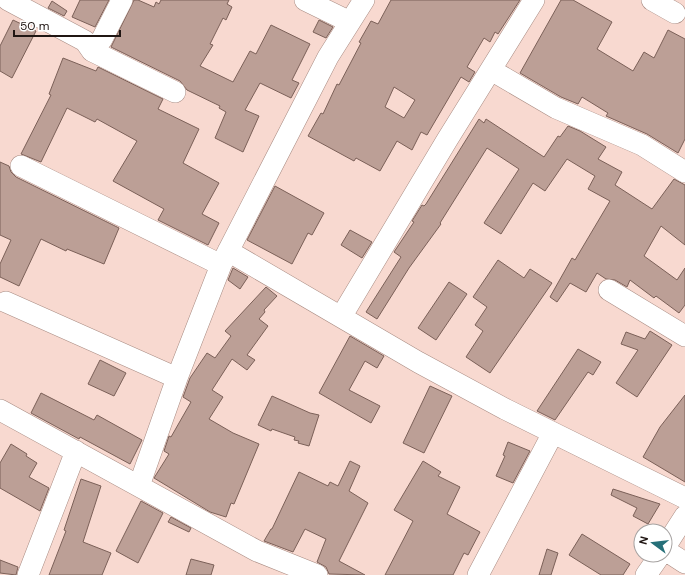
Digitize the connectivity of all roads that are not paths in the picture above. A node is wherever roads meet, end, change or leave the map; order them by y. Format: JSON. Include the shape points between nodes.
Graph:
{"nodes":[{"id":1,"x":8,"y":0,"type":"edge"},
{"id":2,"x":122,"y":0,"type":"edge"},
{"id":3,"x":305,"y":0,"type":"edge"},
{"id":4,"x":364,"y":0,"type":"edge"},
{"id":5,"x":534,"y":0,"type":"edge"},
{"id":6,"x":652,"y":0,"type":"edge"},
{"id":7,"x":675,"y":13,"type":"dead end"},
{"id":8,"x":350,"y":22,"type":"junction"},
{"id":9,"x":92,"y":51,"type":"junction"},
{"id":10,"x":491,"y":70,"type":"junction"},
{"id":11,"x":175,"y":92,"type":"dead end"},
{"id":12,"x":21,"y":166,"type":"dead end"},
{"id":13,"x":685,"y":172,"type":"edge"},
{"id":14,"x":225,"y":258,"type":"junction"},
{"id":15,"x":609,"y":290,"type":"dead end"},
{"id":16,"x":6,"y":302,"type":"dead end"},
{"id":17,"x":342,"y":317,"type":"junction"},
{"id":18,"x":685,"y":336,"type":"edge"},
{"id":19,"x":177,"y":378,"type":"junction"},
{"id":20,"x":0,"y":410,"type":"edge"},
{"id":21,"x":553,"y":433,"type":"junction"},
{"id":22,"x":76,"y":451,"type":"junction"},
{"id":23,"x":139,"y":486,"type":"junction"},
{"id":24,"x":685,"y":498,"type":"edge"},
{"id":25,"x":685,"y":516,"type":"edge"},
{"id":26,"x":673,"y":535,"type":"edge"},
{"id":27,"x":673,"y":554,"type":"edge"},
{"id":28,"x":654,"y":563,"type":"edge"},
{"id":29,"x":685,"y":563,"type":"edge"},
{"id":30,"x":28,"y":575,"type":"edge"},
{"id":31,"x":317,"y":575,"type":"edge"},
{"id":32,"x":478,"y":575,"type":"edge"},
{"id":33,"x":646,"y":575,"type":"edge"}],
"edges":[{"from":1,"to":9,"type":"street","via":[[85,41]]},
{"from":2,"to":9,"type":"street","via":[[102,39]]},
{"from":3,"to":8,"type":"street"},
{"from":4,"to":8,"type":"street"},
{"from":5,"to":10,"type":"street"},
{"from":6,"to":7,"type":"street"},
{"from":8,"to":14,"type":"street","via":[[328,57]]},
{"from":9,"to":11,"type":"street"},
{"from":10,"to":13,"type":"street","via":[[556,108],[642,145]]},
{"from":10,"to":17,"type":"street"},
{"from":12,"to":14,"type":"street"},
{"from":14,"to":17,"type":"street"},
{"from":14,"to":19,"type":"street"},
{"from":15,"to":18,"type":"street"},
{"from":16,"to":19,"type":"street"},
{"from":17,"to":21,"type":"street","via":[[418,362]]},
{"from":19,"to":23,"type":"street"},
{"from":20,"to":22,"type":"street"},
{"from":21,"to":24,"type":"street"},
{"from":21,"to":32,"type":"street"},
{"from":22,"to":23,"type":"street"},
{"from":22,"to":30,"type":"street"},
{"from":23,"to":31,"type":"street","via":[[257,551]]},
{"from":25,"to":26,"type":"street"},
{"from":27,"to":29,"type":"street"},
{"from":28,"to":33,"type":"street"}]}
